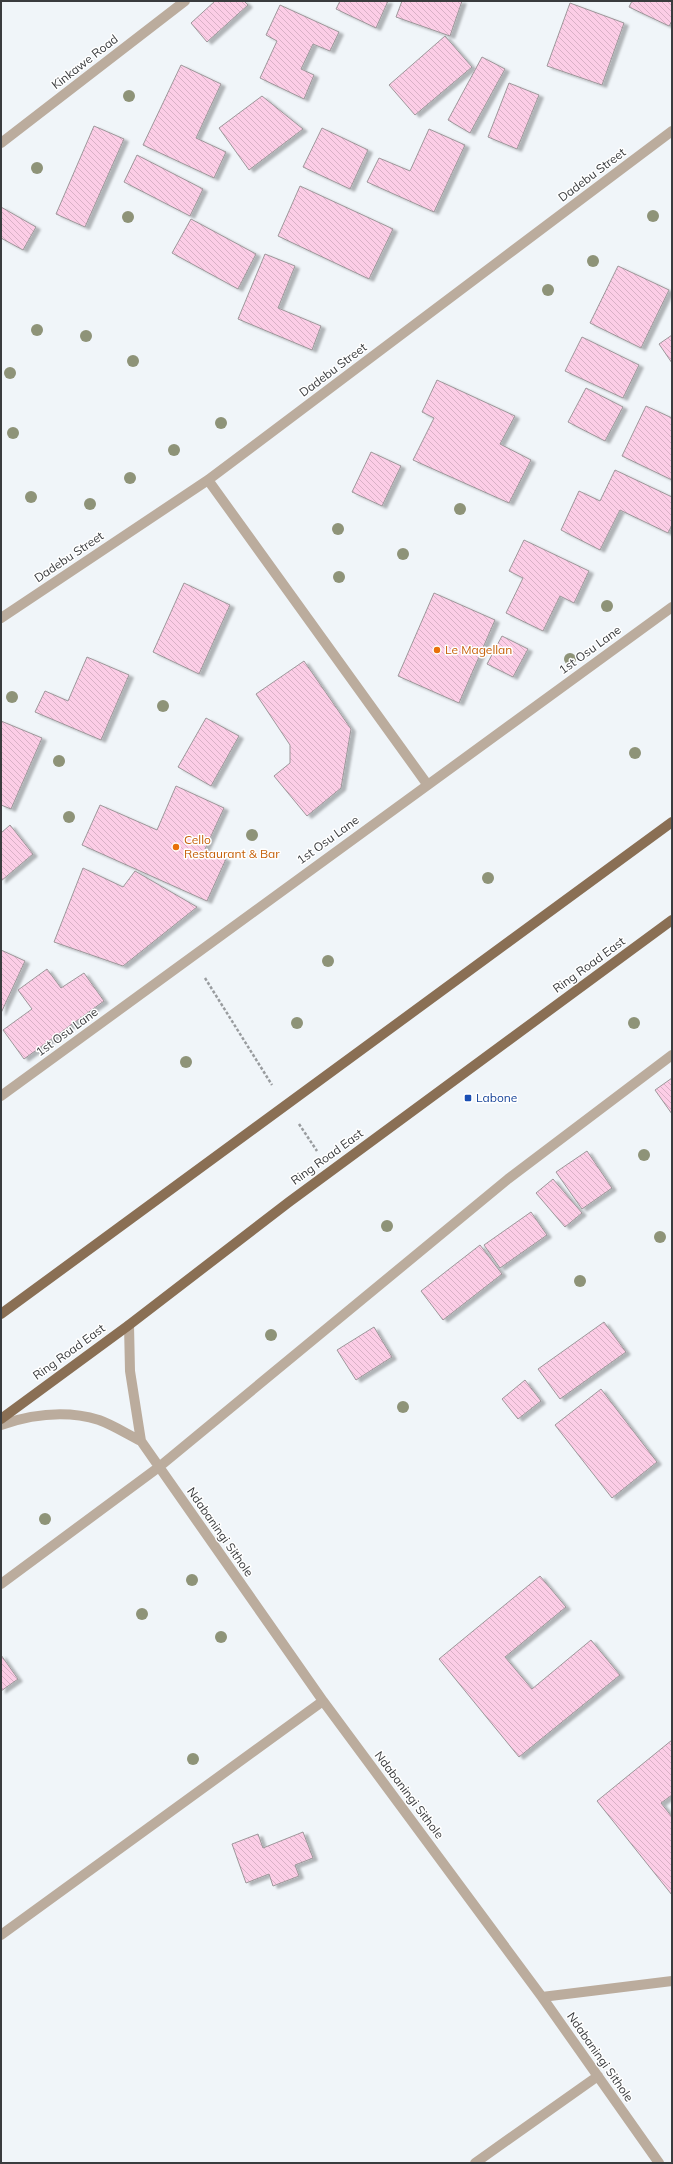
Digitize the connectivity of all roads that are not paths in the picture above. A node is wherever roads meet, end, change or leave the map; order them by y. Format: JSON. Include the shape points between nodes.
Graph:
{"nodes":[{"id":1,"x":185,"y":1,"type":"edge"},
{"id":2,"x":672,"y":131,"type":"edge"},
{"id":3,"x":1,"y":143,"type":"edge"},
{"id":4,"x":208,"y":480,"type":"junction"},
{"id":5,"x":672,"y":607,"type":"edge"},
{"id":6,"x":1,"y":618,"type":"edge"},
{"id":7,"x":427,"y":784,"type":"junction"},
{"id":8,"x":672,"y":822,"type":"edge"},
{"id":9,"x":672,"y":920,"type":"edge"},
{"id":10,"x":672,"y":1055,"type":"edge"},
{"id":11,"x":1,"y":1096,"type":"edge"},
{"id":12,"x":1,"y":1314,"type":"edge"},
{"id":13,"x":129,"y":1325,"type":"junction"},
{"id":14,"x":1,"y":1419,"type":"edge"},
{"id":15,"x":1,"y":1425,"type":"edge"},
{"id":16,"x":141,"y":1441,"type":"junction"},
{"id":17,"x":158,"y":1467,"type":"junction"},
{"id":18,"x":1,"y":1584,"type":"edge"},
{"id":19,"x":323,"y":1701,"type":"junction"},
{"id":20,"x":1,"y":1935,"type":"edge"},
{"id":21,"x":672,"y":1981,"type":"edge"},
{"id":22,"x":542,"y":1997,"type":"junction"},
{"id":23,"x":598,"y":2076,"type":"junction"},
{"id":24,"x":476,"y":2163,"type":"edge"},
{"id":25,"x":658,"y":2163,"type":"edge"}],
"edges":[{"from":1,"to":3,"type":"street","name":"Kinkawe Road"},
{"from":2,"to":4,"type":"street","name":"Dadebu Street"},
{"from":4,"to":6,"type":"street","name":"Dadebu Street"},
{"from":4,"to":7,"type":"street"},
{"from":5,"to":7,"type":"street","name":"1st Osu Lane"},
{"from":7,"to":11,"type":"street","name":"1st Osu Lane"},
{"from":8,"to":12,"type":"main road"},
{"from":9,"to":13,"type":"main road","name":"Ring Road East","via":[[331,1170]]},
{"from":10,"to":17,"type":"street","via":[[508,1179]]},
{"from":13,"to":14,"type":"main road","name":"Ring Road East"},
{"from":13,"to":16,"type":"street","name":"Ndabaningi Sithole","via":[[130,1371]]},
{"from":15,"to":16,"type":"street","via":[[25,1417],[59,1414],[98,1420]]},
{"from":16,"to":17,"type":"street","name":"Ndabaningi Sithole"},
{"from":17,"to":18,"type":"street"},
{"from":17,"to":19,"type":"street","name":"Ndabaningi Sithole"},
{"from":19,"to":20,"type":"street"},
{"from":19,"to":22,"type":"street","name":"Ndabaningi Sithole"},
{"from":21,"to":22,"type":"street"},
{"from":22,"to":23,"type":"street","name":"Ndabaningi Sithole"},
{"from":23,"to":24,"type":"street"},
{"from":23,"to":25,"type":"street","name":"Ndabaningi Sithole"}]}
